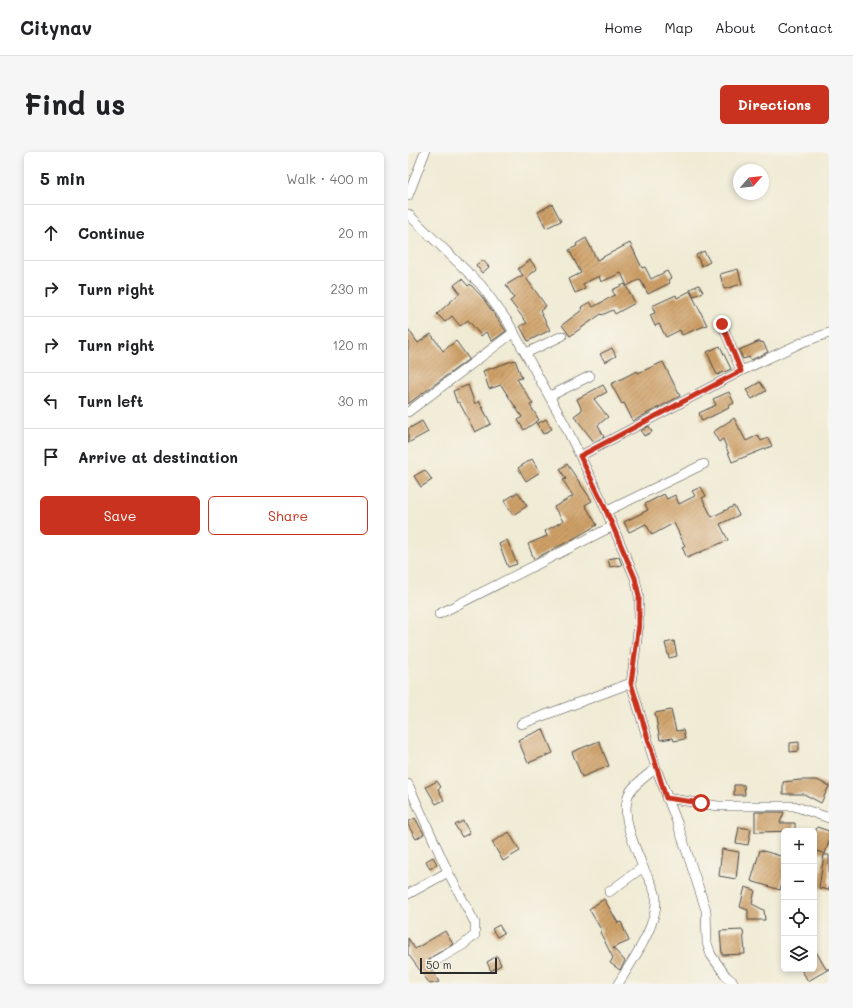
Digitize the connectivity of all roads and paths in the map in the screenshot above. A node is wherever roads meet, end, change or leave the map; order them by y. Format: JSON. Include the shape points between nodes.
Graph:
{"nodes":[{"id":1,"x":425,"y":152,"type":"edge"},
{"id":2,"x":408,"y":196,"type":"edge"},
{"id":3,"x":408,"y":214,"type":"edge"},
{"id":4,"x":722,"y":324,"type":"dead end"},
{"id":5,"x":514,"y":332,"type":"junction"},
{"id":6,"x":829,"y":334,"type":"edge"},
{"id":7,"x":562,"y":336,"type":"dead end"},
{"id":8,"x":526,"y":353,"type":"junction"},
{"id":9,"x":741,"y":371,"type":"junction"},
{"id":10,"x":590,"y":376,"type":"dead end"},
{"id":11,"x":550,"y":396,"type":"junction"},
{"id":12,"x":408,"y":412,"type":"edge"},
{"id":13,"x":580,"y":456,"type":"junction"},
{"id":14,"x":704,"y":464,"type":"dead end"},
{"id":15,"x":607,"y":511,"type":"junction"},
{"id":16,"x":613,"y":526,"type":"junction"},
{"id":17,"x":439,"y":614,"type":"dead end"},
{"id":18,"x":631,"y":683,"type":"junction"},
{"id":19,"x":521,"y":724,"type":"dead end"},
{"id":20,"x":656,"y":768,"type":"junction"},
{"id":21,"x":408,"y":784,"type":"edge"},
{"id":22,"x":666,"y":798,"type":"junction"},
{"id":23,"x":829,"y":818,"type":"edge"},
{"id":24,"x":643,"y":867,"type":"junction"},
{"id":25,"x":448,"y":872,"type":"junction"},
{"id":26,"x":609,"y":892,"type":"dead end"},
{"id":27,"x":408,"y":894,"type":"edge"},
{"id":28,"x":435,"y":961,"type":"dead end"},
{"id":29,"x":733,"y":982,"type":"dead end"},
{"id":30,"x":618,"y":984,"type":"edge"}],
"edges":[{"from":1,"to":2,"type":"street"},
{"from":3,"to":5,"type":"street","via":[[481,285]]},
{"from":4,"to":9,"type":"street"},
{"from":5,"to":8,"type":"street"},
{"from":5,"to":12,"type":"street"},
{"from":6,"to":9,"type":"street","via":[[803,342]]},
{"from":7,"to":8,"type":"street"},
{"from":8,"to":11,"type":"street"},
{"from":9,"to":13,"type":"street"},
{"from":10,"to":11,"type":"street"},
{"from":11,"to":13,"type":"street"},
{"from":13,"to":15,"type":"street"},
{"from":14,"to":15,"type":"street"},
{"from":15,"to":16,"type":"street"},
{"from":16,"to":17,"type":"street"},
{"from":16,"to":18,"type":"street","via":[[635,578],[639,596],[639,624]]},
{"from":18,"to":19,"type":"street"},
{"from":18,"to":20,"type":"street"},
{"from":20,"to":22,"type":"street"},
{"from":20,"to":24,"type":"street","via":[[628,796],[629,829]]},
{"from":21,"to":25,"type":"street"},
{"from":22,"to":23,"type":"street","via":[[718,806],[794,806]]},
{"from":22,"to":29,"type":"street","via":[[678,825],[706,910],[707,943],[712,955]]},
{"from":24,"to":26,"type":"street"},
{"from":24,"to":30,"type":"street","via":[[656,897],[654,914],[642,944]]},
{"from":25,"to":27,"type":"street"},
{"from":25,"to":28,"type":"street","via":[[475,923],[475,935]]}]}
